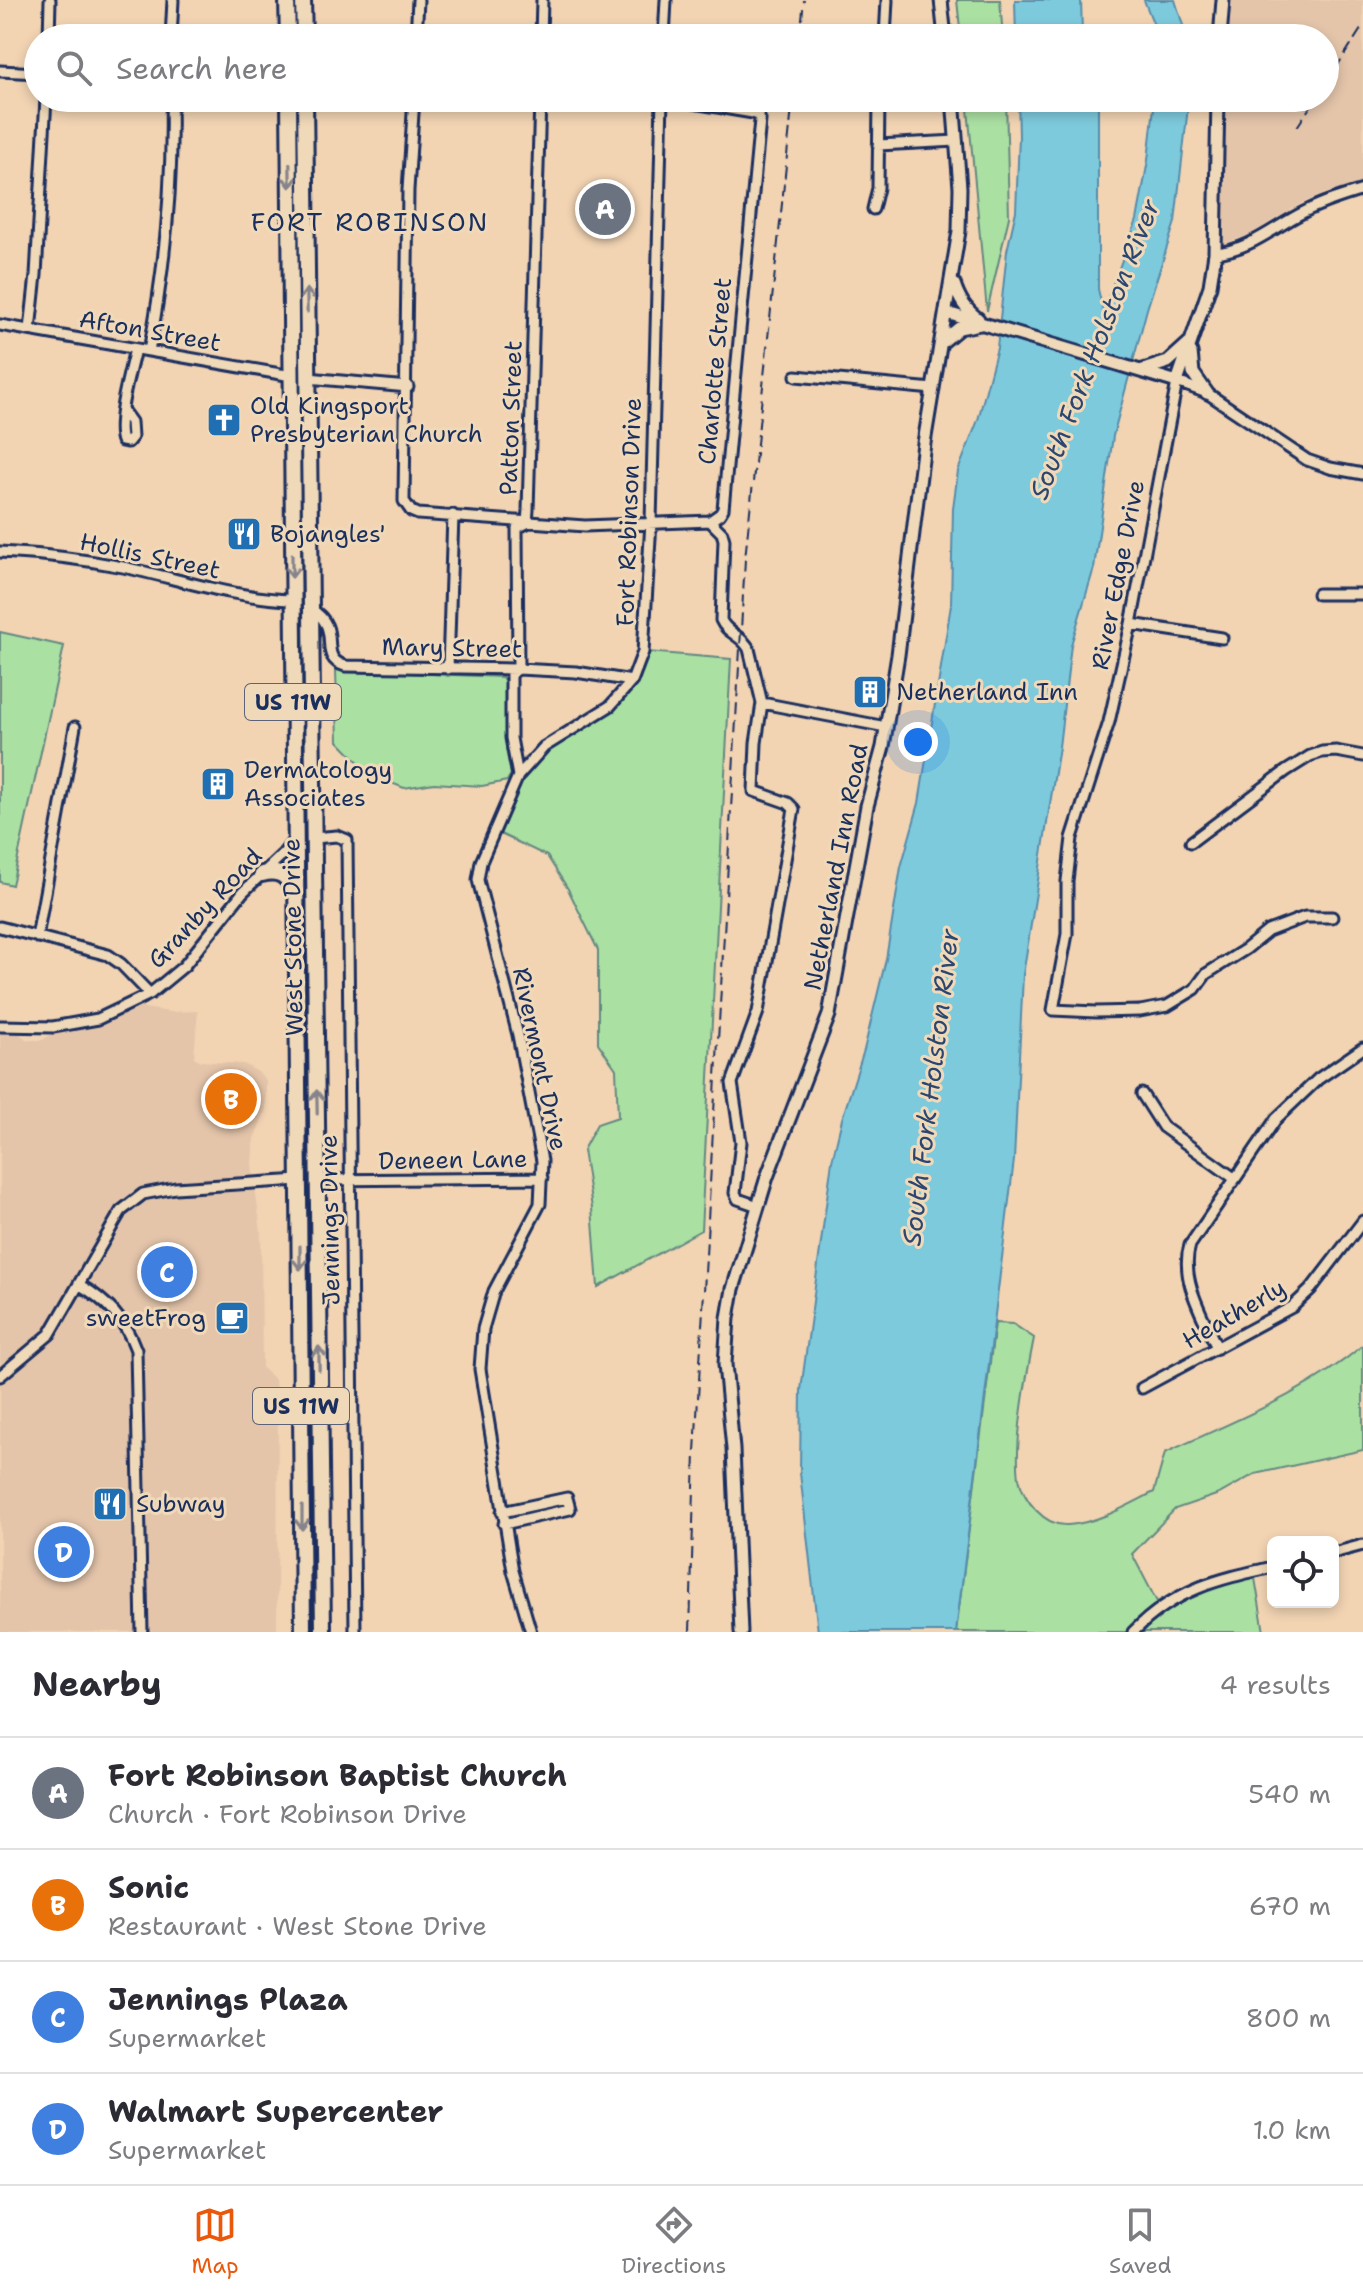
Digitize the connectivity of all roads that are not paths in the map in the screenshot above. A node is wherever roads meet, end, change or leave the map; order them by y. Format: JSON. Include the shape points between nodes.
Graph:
{"nodes":[{"id":1,"x":50,"y":0,"type":"edge"},
{"id":2,"x":173,"y":0,"type":"edge"},
{"id":3,"x":287,"y":0,"type":"edge"},
{"id":4,"x":303,"y":0,"type":"edge"},
{"id":5,"x":418,"y":0,"type":"edge"},
{"id":6,"x":542,"y":0,"type":"edge"},
{"id":7,"x":666,"y":0,"type":"edge"},
{"id":8,"x":887,"y":0,"type":"edge"},
{"id":9,"x":941,"y":0,"type":"edge"},
{"id":10,"x":1223,"y":0,"type":"edge"},
{"id":11,"x":49,"y":24,"type":"edge"},
{"id":12,"x":172,"y":24,"type":"edge"},
{"id":13,"x":288,"y":24,"type":"edge"},
{"id":14,"x":304,"y":24,"type":"edge"},
{"id":15,"x":417,"y":24,"type":"edge"},
{"id":16,"x":541,"y":24,"type":"edge"},
{"id":17,"x":665,"y":24,"type":"edge"},
{"id":18,"x":886,"y":24,"type":"edge"},
{"id":19,"x":944,"y":24,"type":"edge"},
{"id":20,"x":1221,"y":24,"type":"edge"},
{"id":21,"x":0,"y":71,"type":"edge"},
{"id":22,"x":24,"y":72,"type":"edge"},
{"id":23,"x":45,"y":112,"type":"edge"},
{"id":24,"x":171,"y":112,"type":"edge"},
{"id":25,"x":290,"y":112,"type":"edge"},
{"id":26,"x":305,"y":112,"type":"edge"},
{"id":27,"x":413,"y":112,"type":"edge"},
{"id":28,"x":540,"y":112,"type":"edge"},
{"id":29,"x":663,"y":112,"type":"edge"},
{"id":30,"x":741,"y":112,"type":"edge"},
{"id":31,"x":879,"y":112,"type":"edge"},
{"id":32,"x":954,"y":112,"type":"edge"},
{"id":33,"x":1218,"y":112,"type":"edge"},
{"id":34,"x":957,"y":141,"type":"junction"},
{"id":35,"x":878,"y":145,"type":"junction"},
{"id":36,"x":1363,"y":190,"type":"edge"},
{"id":37,"x":873,"y":209,"type":"dead end"},
{"id":38,"x":1215,"y":253,"type":"junction"},
{"id":39,"x":954,"y":273,"type":"junction"},
{"id":40,"x":947,"y":313,"type":"junction"},
{"id":41,"x":979,"y":322,"type":"junction"},
{"id":42,"x":0,"y":326,"type":"edge"},
{"id":43,"x":30,"y":330,"type":"junction"},
{"id":44,"x":1194,"y":336,"type":"junction"},
{"id":45,"x":941,"y":343,"type":"junction"},
{"id":46,"x":135,"y":349,"type":"junction"},
{"id":47,"x":149,"y":351,"type":"junction"},
{"id":48,"x":1142,"y":370,"type":"junction"},
{"id":49,"x":796,"y":376,"type":"dead end"},
{"id":50,"x":300,"y":377,"type":"junction"},
{"id":51,"x":1177,"y":382,"type":"junction"},
{"id":52,"x":408,"y":387,"type":"junction"},
{"id":53,"x":933,"y":389,"type":"junction"},
{"id":54,"x":1207,"y":393,"type":"junction"},
{"id":55,"x":123,"y":411,"type":"dead end"},
{"id":56,"x":309,"y":456,"type":"junction"},
{"id":57,"x":292,"y":471,"type":"junction"},
{"id":58,"x":1363,"y":474,"type":"edge"},
{"id":59,"x":453,"y":515,"type":"junction"},
{"id":60,"x":710,"y":521,"type":"junction"},
{"id":61,"x":651,"y":522,"type":"junction"},
{"id":62,"x":527,"y":523,"type":"junction"},
{"id":63,"x":0,"y":552,"type":"edge"},
{"id":64,"x":1318,"y":594,"type":"dead end"},
{"id":65,"x":1363,"y":594,"type":"edge"},
{"id":66,"x":292,"y":600,"type":"junction"},
{"id":67,"x":311,"y":609,"type":"junction"},
{"id":68,"x":1131,"y":624,"type":"junction"},
{"id":69,"x":1222,"y":638,"type":"dead end"},
{"id":70,"x":448,"y":669,"type":"junction"},
{"id":71,"x":518,"y":669,"type":"junction"},
{"id":72,"x":632,"y":681,"type":"junction"},
{"id":73,"x":762,"y":703,"type":"junction"},
{"id":74,"x":75,"y":727,"type":"dead end"},
{"id":75,"x":886,"y":727,"type":"junction"},
{"id":76,"x":1363,"y":756,"type":"edge"},
{"id":77,"x":518,"y":776,"type":"junction"},
{"id":78,"x":314,"y":838,"type":"junction"},
{"id":79,"x":295,"y":839,"type":"junction"},
{"id":80,"x":1191,"y":842,"type":"dead end"},
{"id":81,"x":481,"y":862,"type":"joint"},
{"id":82,"x":262,"y":874,"type":"junction"},
{"id":83,"x":296,"y":898,"type":"junction"},
{"id":84,"x":1332,"y":917,"type":"dead end"},
{"id":85,"x":0,"y":927,"type":"edge"},
{"id":86,"x":37,"y":937,"type":"junction"},
{"id":87,"x":150,"y":994,"type":"junction"},
{"id":88,"x":0,"y":1026,"type":"edge"},
{"id":89,"x":1363,"y":1048,"type":"edge"},
{"id":90,"x":1142,"y":1094,"type":"dead end"},
{"id":91,"x":542,"y":1178,"type":"junction"},
{"id":92,"x":1234,"y":1178,"type":"junction"},
{"id":93,"x":300,"y":1180,"type":"junction"},
{"id":94,"x":317,"y":1180,"type":"junction"},
{"id":95,"x":350,"y":1182,"type":"junction"},
{"id":96,"x":758,"y":1206,"type":"junction"},
{"id":97,"x":1363,"y":1221,"type":"edge"},
{"id":98,"x":80,"y":1285,"type":"junction"},
{"id":99,"x":1217,"y":1348,"type":"junction"},
{"id":100,"x":0,"y":1376,"type":"edge"},
{"id":101,"x":1142,"y":1388,"type":"dead end"},
{"id":102,"x":502,"y":1512,"type":"junction"},
{"id":103,"x":504,"y":1524,"type":"junction"},
{"id":104,"x":1363,"y":1545,"type":"edge"},
{"id":105,"x":1339,"y":1551,"type":"edge"},
{"id":106,"x":1267,"y":1568,"type":"edge"},
{"id":107,"x":142,"y":1632,"type":"edge"},
{"id":108,"x":303,"y":1632,"type":"edge"},
{"id":109,"x":323,"y":1632,"type":"edge"},
{"id":110,"x":355,"y":1632,"type":"edge"},
{"id":111,"x":531,"y":1632,"type":"edge"},
{"id":112,"x":741,"y":1632,"type":"edge"},
{"id":113,"x":1133,"y":1632,"type":"edge"}],
"edges":[{"from":1,"to":11,"type":"street"},
{"from":2,"to":12,"type":"street"},
{"from":3,"to":13,"type":"highway"},
{"from":4,"to":14,"type":"highway"},
{"from":5,"to":15,"type":"street"},
{"from":6,"to":16,"type":"street"},
{"from":7,"to":17,"type":"street"},
{"from":8,"to":18,"type":"street"},
{"from":9,"to":19,"type":"main road"},
{"from":10,"to":20,"type":"main road"},
{"from":21,"to":22,"type":"street"},
{"from":23,"to":43,"type":"street"},
{"from":24,"to":47,"type":"street","via":[[167,218]]},
{"from":25,"to":50,"type":"highway","name":"West Stone Drive","number":"US 11W","one_way":true},
{"from":50,"to":26,"type":"highway","name":"West Stone Drive","number":"US 11W","one_way":true},
{"from":27,"to":52,"type":"street"},
{"from":28,"to":62,"type":"street","name":"Patton Street"},
{"from":29,"to":61,"type":"street","name":"Fort Robinson Drive"},
{"from":30,"to":60,"type":"street","name":"Charlotte Street","via":[[758,115],[723,509]]},
{"from":31,"to":35,"type":"street"},
{"from":32,"to":34,"type":"main road","name":"Netherland Inn Road"},
{"from":33,"to":38,"type":"main road"},
{"from":34,"to":35,"type":"street"},
{"from":34,"to":39,"type":"main road","name":"Netherland Inn Road","via":[[959,231]]},
{"from":35,"to":37,"type":"street"},
{"from":36,"to":38,"type":"street","via":[[1305,211],[1249,245]]},
{"from":38,"to":44,"type":"main road"},
{"from":39,"to":40,"type":"main road","name":"Netherland Inn Road"},
{"from":39,"to":41,"type":"main road","via":[[958,296]]},
{"from":40,"to":41,"type":"main road"},
{"from":40,"to":45,"type":"main road","name":"Netherland Inn Road"},
{"from":41,"to":45,"type":"main road","via":[[959,328]]},
{"from":41,"to":48,"type":"main road"},
{"from":42,"to":43,"type":"street","name":"Afton Street"},
{"from":43,"to":46,"type":"street","name":"Afton Street"},
{"from":44,"to":48,"type":"main road","via":[[1168,362]]},
{"from":44,"to":51,"type":"main road"},
{"from":44,"to":54,"type":"main road","via":[[1190,364]]},
{"from":45,"to":53,"type":"main road","name":"Netherland Inn Road"},
{"from":46,"to":47,"type":"street","name":"Afton Street"},
{"from":46,"to":55,"type":"street"},
{"from":47,"to":50,"type":"street","name":"Afton Street"},
{"from":48,"to":51,"type":"main road"},
{"from":49,"to":53,"type":"street"},
{"from":50,"to":52,"type":"street","name":"Afton Street"},
{"from":50,"to":56,"type":"highway","name":"West Stone Drive","number":"US 11W"},
{"from":50,"to":57,"type":"highway","name":"West Stone Drive","number":"US 11W"},
{"from":51,"to":54,"type":"street"},
{"from":51,"to":68,"type":"street","name":"River Edge Drive"},
{"from":52,"to":59,"type":"street","via":[[404,501],[418,514]]},
{"from":53,"to":75,"type":"main road","name":"Netherland Inn Road"},
{"from":54,"to":58,"type":"street","via":[[1307,460]]},
{"from":56,"to":57,"type":"highway"},
{"from":56,"to":67,"type":"highway","name":"West Stone Drive","number":"US 11W"},
{"from":57,"to":66,"type":"highway","name":"West Stone Drive","number":"US 11W","one_way":true},
{"from":59,"to":62,"type":"street"},
{"from":59,"to":70,"type":"street"},
{"from":60,"to":61,"type":"street"},
{"from":60,"to":73,"type":"street","via":[[724,540],[721,620],[724,628],[746,642]]},
{"from":61,"to":62,"type":"street"},
{"from":61,"to":72,"type":"street","name":"Fort Robinson Drive","via":[[643,652]]},
{"from":62,"to":71,"type":"street","name":"Patton Street","via":[[517,528]]},
{"from":63,"to":66,"type":"street","name":"Hollis Street","via":[[122,567],[228,594]]},
{"from":64,"to":65,"type":"street"},
{"from":66,"to":67,"type":"highway"},
{"from":66,"to":79,"type":"highway","name":"West Stone Drive","number":"US 11W"},
{"from":67,"to":70,"type":"street","name":"Mary Street","via":[[325,618],[337,664]]},
{"from":67,"to":78,"type":"highway","name":"West Stone Drive","number":"US 11W"},
{"from":68,"to":69,"type":"street"},
{"from":68,"to":84,"type":"street","name":"River Edge Drive","via":[[1109,722],[1072,838],[1067,934],[1053,1010],[1140,1011],[1167,1006],[1278,926],[1305,917]]},
{"from":70,"to":71,"type":"street","name":"Mary Street"},
{"from":71,"to":72,"type":"street","name":"Mary Street"},
{"from":71,"to":77,"type":"street","name":"Patton Street","via":[[511,674],[511,738]]},
{"from":72,"to":77,"type":"street","name":"Fort Robinson Drive","via":[[610,706],[544,747]]},
{"from":73,"to":75,"type":"street"},
{"from":73,"to":96,"type":"street","via":[[754,791],[794,809],[758,1012],[732,1083],[741,1142],[735,1193]]},
{"from":74,"to":86,"type":"street"},
{"from":75,"to":96,"type":"main road","name":"Netherland Inn Road","via":[[829,1015]]},
{"from":76,"to":80,"type":"street","via":[[1336,751],[1310,756]]},
{"from":77,"to":81,"type":"street","name":"Fort Robinson Drive"},
{"from":78,"to":79,"type":"highway"},
{"from":94,"to":78,"type":"highway","name":"West Stone Drive","number":"US 11W","one_way":true},
{"from":78,"to":95,"type":"street","name":"Jennings Drive","via":[[347,840]]},
{"from":79,"to":82,"type":"street","name":"Granby Road"},
{"from":79,"to":83,"type":"highway","name":"West Stone Drive","number":"US 11W"},
{"from":81,"to":91,"type":"street","name":"Rivermont Drive","via":[[480,896],[518,1035]]},
{"from":82,"to":83,"type":"highway","via":[[283,875]]},
{"from":82,"to":87,"type":"street","name":"Granby Road","via":[[184,966]]},
{"from":83,"to":93,"type":"highway","name":"West Stone Drive","number":"US 11W"},
{"from":85,"to":86,"type":"street"},
{"from":86,"to":87,"type":"street","via":[[108,955]]},
{"from":87,"to":88,"type":"street","name":"Granby Road","via":[[98,1019],[53,1027]]},
{"from":89,"to":92,"type":"street","via":[[1288,1105]]},
{"from":90,"to":92,"type":"street","via":[[1163,1127]]},
{"from":91,"to":95,"type":"street","name":"Deneen Lane"},
{"from":91,"to":102,"type":"street","name":"Rivermont Drive","via":[[540,1204],[494,1291],[483,1329],[482,1387]]},
{"from":92,"to":99,"type":"street","via":[[1187,1253],[1190,1282]]},
{"from":93,"to":94,"type":"highway"},
{"from":93,"to":98,"type":"street","via":[[143,1194],[121,1211]]},
{"from":93,"to":108,"type":"highway","name":"West Stone Drive","number":"US 11W","one_way":true},
{"from":94,"to":95,"type":"street","name":"Deneen Lane"},
{"from":109,"to":94,"type":"highway","name":"West Stone Drive","number":"US 11W","one_way":true},
{"from":95,"to":110,"type":"street","name":"Jennings Drive"},
{"from":96,"to":112,"type":"main road","name":"Netherland Inn Road","via":[[733,1289],[725,1341]]},
{"from":97,"to":99,"type":"street","name":"Heatherly","via":[[1292,1307]]},
{"from":98,"to":100,"type":"street","via":[[50,1334]]},
{"from":98,"to":107,"type":"street","via":[[109,1305],[136,1350]]},
{"from":99,"to":101,"type":"street","name":"Heatherly"},
{"from":102,"to":103,"type":"street","name":"Rivermont Drive"},
{"from":102,"to":103,"type":"street","via":[[567,1498],[570,1509]]},
{"from":103,"to":111,"type":"street","name":"Rivermont Drive"},
{"from":104,"to":105,"type":"street"},
{"from":106,"to":113,"type":"street","via":[[1191,1589]]}]}
